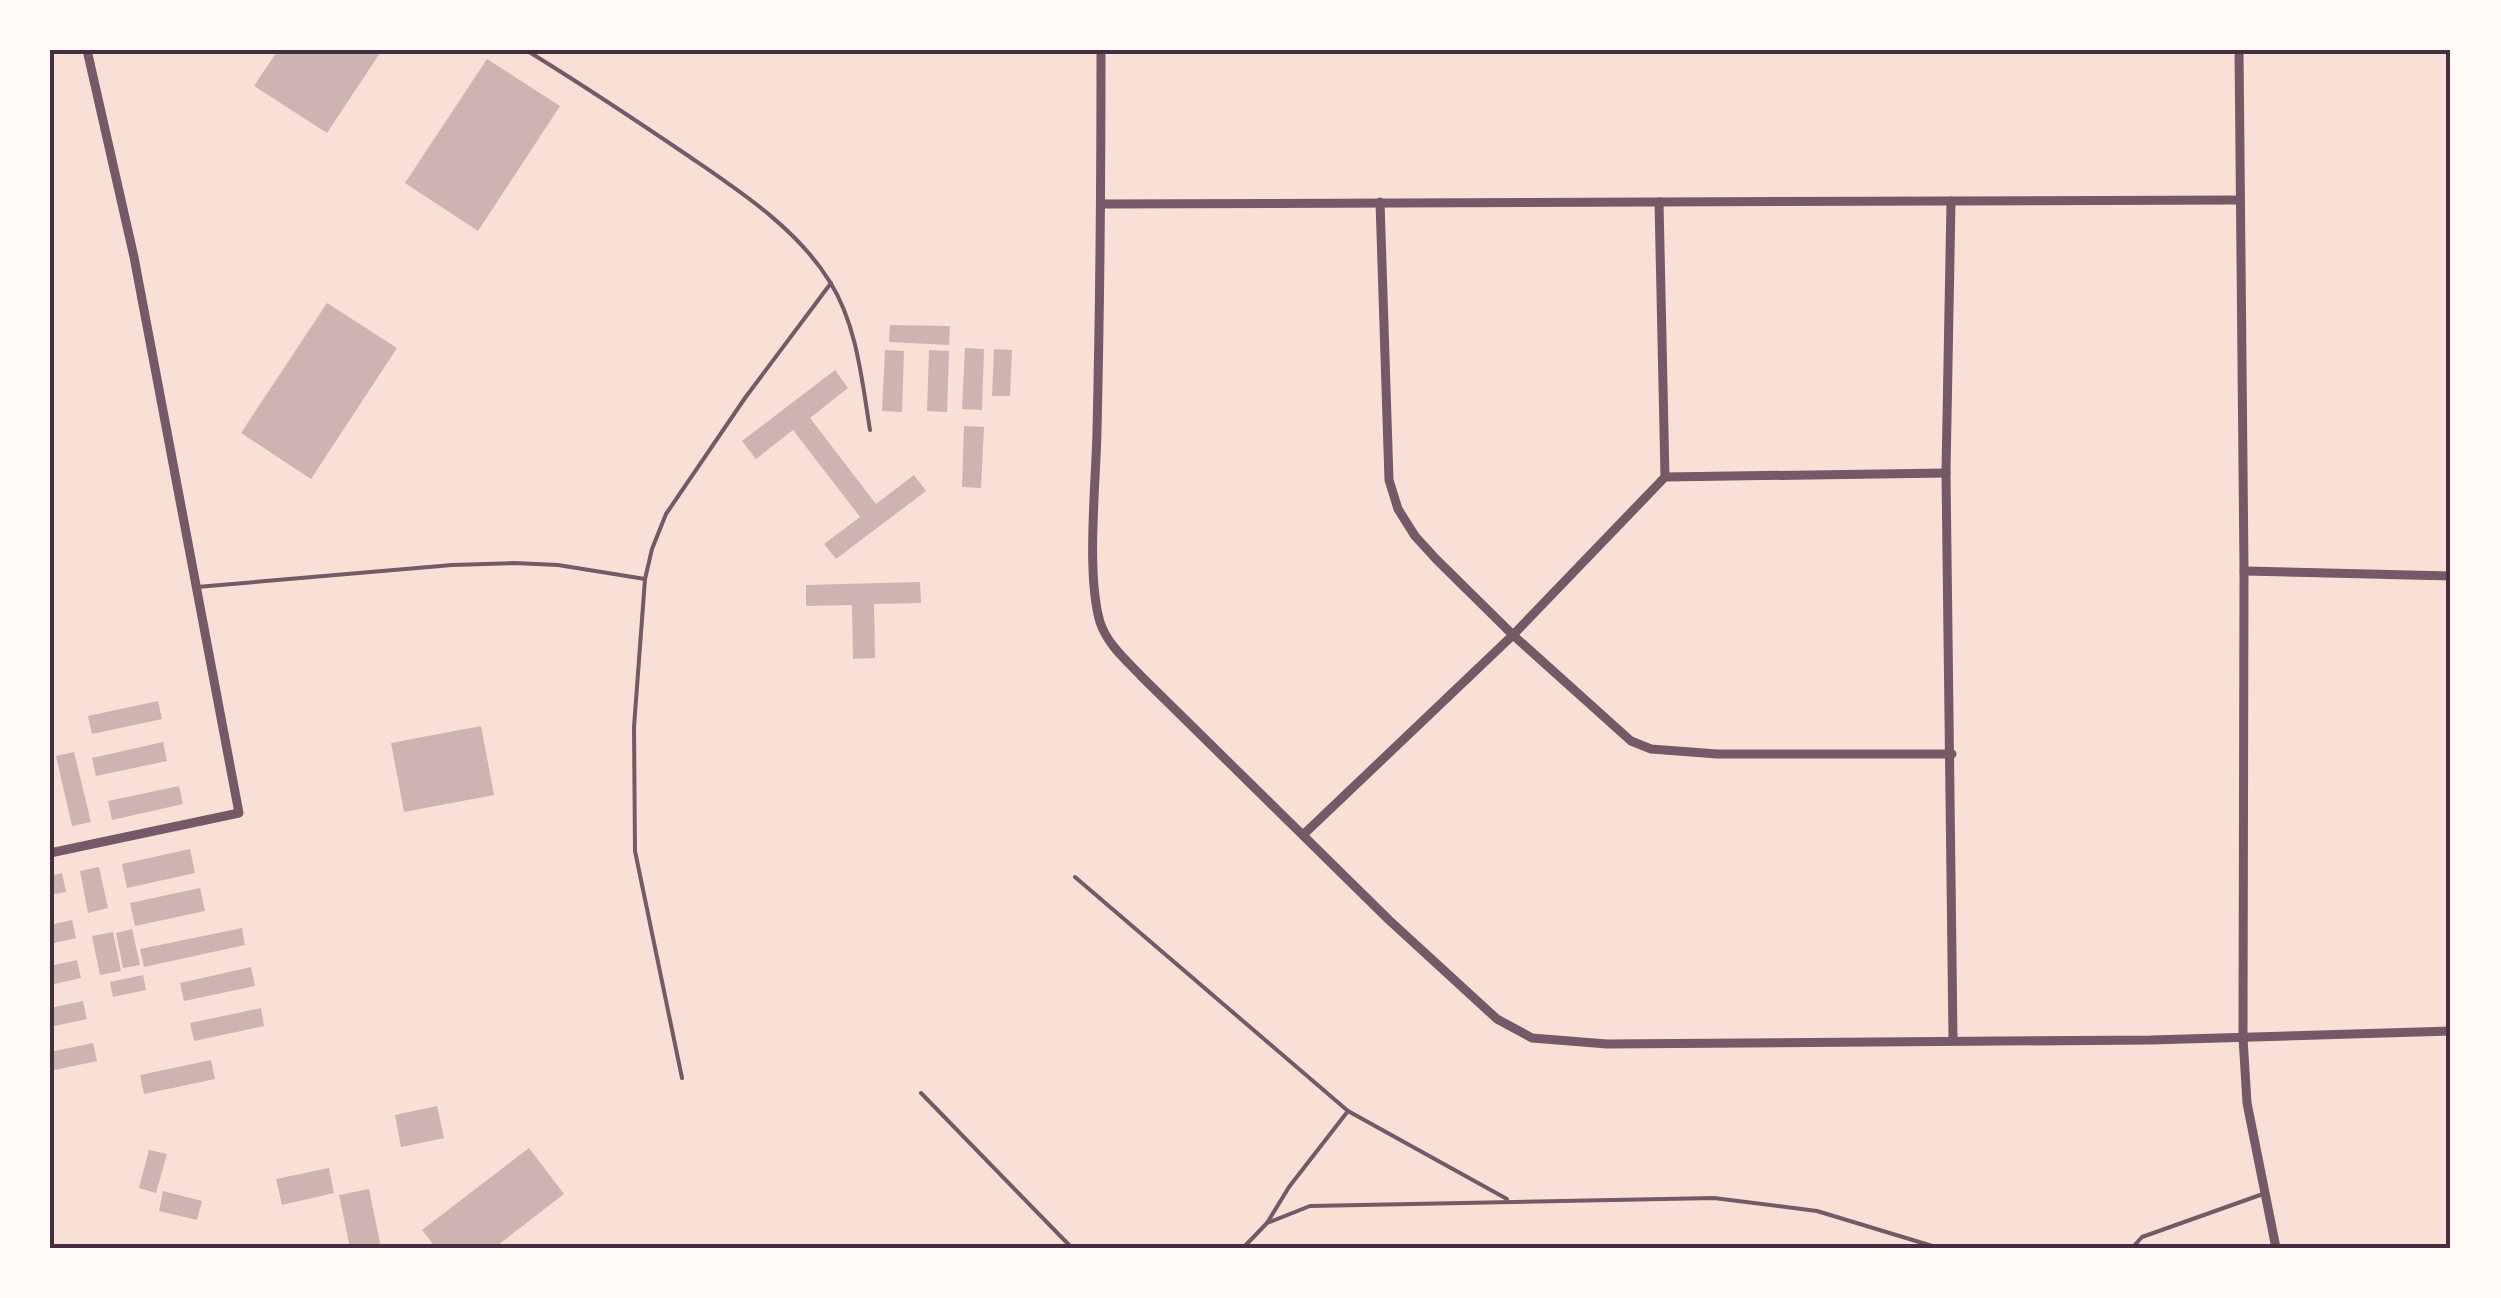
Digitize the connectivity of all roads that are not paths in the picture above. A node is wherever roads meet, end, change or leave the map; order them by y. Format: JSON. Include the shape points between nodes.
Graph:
{"nodes":[{"id":1,"x":87,"y":50,"type":"edge"},
{"id":2,"x":526,"y":50,"type":"edge"},
{"id":3,"x":1101,"y":50,"type":"edge"},
{"id":4,"x":2238,"y":50,"type":"edge"},
{"id":5,"x":1951,"y":200,"type":"junction"},
{"id":6,"x":2240,"y":200,"type":"junction"},
{"id":7,"x":1380,"y":202,"type":"junction"},
{"id":8,"x":1659,"y":202,"type":"junction"},
{"id":9,"x":1102,"y":204,"type":"junction"},
{"id":10,"x":831,"y":283,"type":"junction"},
{"id":11,"x":870,"y":430,"type":"dead end"},
{"id":12,"x":1946,"y":473,"type":"junction"},
{"id":13,"x":1665,"y":477,"type":"junction"},
{"id":14,"x":2244,"y":571,"type":"junction"},
{"id":15,"x":2451,"y":576,"type":"edge"},
{"id":16,"x":645,"y":579,"type":"junction"},
{"id":17,"x":198,"y":587,"type":"junction"},
{"id":18,"x":1513,"y":635,"type":"junction"},
{"id":19,"x":1952,"y":754,"type":"junction"},
{"id":20,"x":1304,"y":834,"type":"junction"},
{"id":21,"x":50,"y":853,"type":"edge"},
{"id":22,"x":1074,"y":877,"type":"dead end"},
{"id":23,"x":2451,"y":1030,"type":"edge"},
{"id":24,"x":2243,"y":1038,"type":"junction"},
{"id":25,"x":1953,"y":1039,"type":"junction"},
{"id":26,"x":682,"y":1078,"type":"dead end"},
{"id":27,"x":922,"y":1094,"type":"dead end"},
{"id":28,"x":1348,"y":1110,"type":"junction"},
{"id":29,"x":2264,"y":1194,"type":"junction"},
{"id":30,"x":1511,"y":1201,"type":"junction"},
{"id":31,"x":1267,"y":1223,"type":"junction"},
{"id":32,"x":1072,"y":1248,"type":"edge"},
{"id":33,"x":1242,"y":1248,"type":"edge"},
{"id":34,"x":1939,"y":1248,"type":"edge"},
{"id":35,"x":2132,"y":1248,"type":"edge"},
{"id":36,"x":2276,"y":1248,"type":"edge"}],
"edges":[{"from":1,"to":17,"type":"street"},
{"from":2,"to":10,"type":"lane","via":[[741,192],[792,235]]},
{"from":3,"to":9,"type":"street"},
{"from":4,"to":6,"type":"street"},
{"from":5,"to":6,"type":"street"},
{"from":5,"to":8,"type":"street"},
{"from":5,"to":12,"type":"street"},
{"from":6,"to":14,"type":"street"},
{"from":7,"to":8,"type":"street"},
{"from":7,"to":9,"type":"street"},
{"from":7,"to":18,"type":"street","via":[[1389,480],[1415,536]]},
{"from":8,"to":13,"type":"street"},
{"from":9,"to":20,"type":"street","via":[[1094,540],[1100,624],[1141,676]]},
{"from":10,"to":11,"type":"lane","via":[[859,360]]},
{"from":10,"to":16,"type":"lane","via":[[666,514]]},
{"from":12,"to":13,"type":"street"},
{"from":12,"to":19,"type":"street"},
{"from":13,"to":18,"type":"street"},
{"from":14,"to":15,"type":"street"},
{"from":14,"to":24,"type":"street"},
{"from":16,"to":17,"type":"lane","via":[[514,563]]},
{"from":16,"to":26,"type":"lane","via":[[634,727],[635,852]]},
{"from":17,"to":21,"type":"street","via":[[239,813]]},
{"from":18,"to":19,"type":"street","via":[[1615,729],[1651,750]]},
{"from":18,"to":20,"type":"street"},
{"from":19,"to":25,"type":"street"},
{"from":20,"to":25,"type":"street","via":[[1497,1019],[1532,1038],[1607,1044]]},
{"from":22,"to":28,"type":"lane"},
{"from":23,"to":24,"type":"street"},
{"from":24,"to":25,"type":"street"},
{"from":24,"to":29,"type":"street"},
{"from":27,"to":32,"type":"lane"},
{"from":28,"to":30,"type":"lane"},
{"from":28,"to":31,"type":"lane"},
{"from":29,"to":35,"type":"lane","via":[[2142,1237]]},
{"from":29,"to":36,"type":"street"},
{"from":30,"to":31,"type":"lane","via":[[1310,1206]]},
{"from":30,"to":34,"type":"lane","via":[[1714,1198],[1817,1211]]},
{"from":31,"to":33,"type":"lane"}]}
